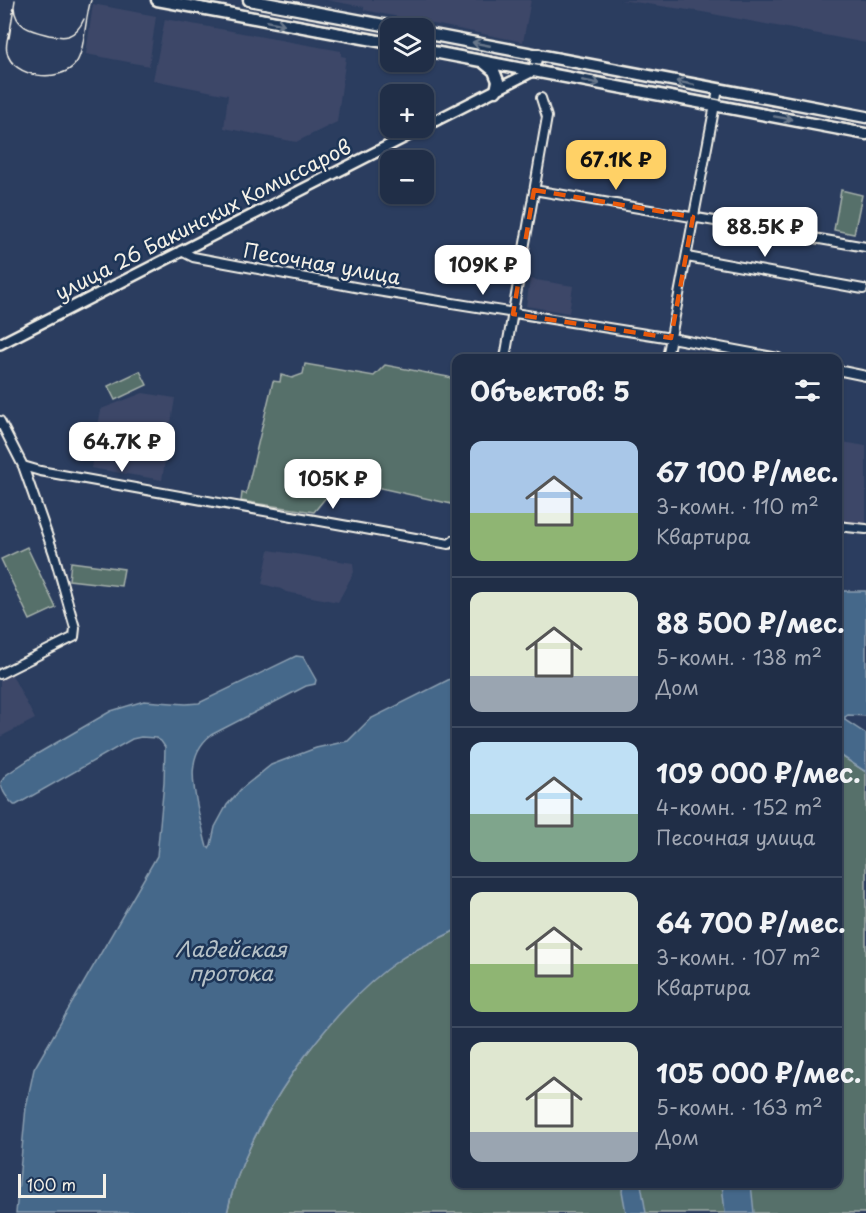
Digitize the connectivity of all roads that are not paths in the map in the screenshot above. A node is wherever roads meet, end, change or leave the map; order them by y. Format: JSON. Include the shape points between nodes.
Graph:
{"nodes":[{"id":1,"x":157,"y":0,"type":"edge"},
{"id":2,"x":249,"y":0,"type":"edge"},
{"id":3,"x":380,"y":24,"type":"edge"},
{"id":4,"x":434,"y":35,"type":"edge"},
{"id":5,"x":380,"y":41,"type":"edge"},
{"id":6,"x":434,"y":52,"type":"edge"},
{"id":7,"x":538,"y":54,"type":"junction"},
{"id":8,"x":480,"y":60,"type":"junction"},
{"id":9,"x":534,"y":71,"type":"junction"},
{"id":10,"x":718,"y":89,"type":"junction"},
{"id":11,"x":496,"y":91,"type":"junction"},
{"id":12,"x":541,"y":98,"type":"dead end"},
{"id":13,"x":715,"y":106,"type":"junction"},
{"id":14,"x":866,"y":117,"type":"edge"},
{"id":15,"x":434,"y":122,"type":"edge"},
{"id":16,"x":866,"y":134,"type":"edge"},
{"id":17,"x":402,"y":138,"type":"edge"},
{"id":18,"x":534,"y":190,"type":"junction"},
{"id":19,"x":693,"y":217,"type":"junction"},
{"id":20,"x":866,"y":247,"type":"edge"},
{"id":21,"x":181,"y":251,"type":"junction"},
{"id":22,"x":687,"y":257,"type":"junction"},
{"id":23,"x":863,"y":290,"type":"dead end"},
{"id":24,"x":513,"y":314,"type":"junction"},
{"id":25,"x":671,"y":338,"type":"junction"},
{"id":26,"x":0,"y":344,"type":"edge"},
{"id":27,"x":506,"y":354,"type":"edge"},
{"id":28,"x":668,"y":354,"type":"edge"},
{"id":29,"x":757,"y":354,"type":"edge"},
{"id":30,"x":842,"y":371,"type":"edge"},
{"id":31,"x":866,"y":376,"type":"edge"},
{"id":32,"x":0,"y":421,"type":"edge"},
{"id":33,"x":22,"y":466,"type":"junction"},
{"id":34,"x":842,"y":527,"type":"edge"},
{"id":35,"x":866,"y":529,"type":"edge"},
{"id":36,"x":452,"y":544,"type":"edge"},
{"id":37,"x":0,"y":674,"type":"edge"}],
"edges":[{"from":1,"to":5,"type":"highway","one_way":true},
{"from":2,"to":3,"type":"highway"},
{"from":7,"to":4,"type":"highway","one_way":true},
{"from":6,"to":8,"type":"highway"},
{"from":7,"to":9,"type":"main road"},
{"from":10,"to":7,"type":"highway","one_way":true},
{"from":8,"to":9,"type":"highway"},
{"from":8,"to":11,"type":"highway","via":[[494,71]]},
{"from":9,"to":11,"type":"main road","name":"улица 26 Бакинских Комиссаров"},
{"from":9,"to":13,"type":"highway","one_way":true},
{"from":10,"to":13,"type":"street"},
{"from":10,"to":14,"type":"highway"},
{"from":11,"to":15,"type":"main road","name":"улица 26 Бакинских Комиссаров"},
{"from":12,"to":18,"type":"street","via":[[547,117]]},
{"from":13,"to":16,"type":"highway","one_way":true},
{"from":13,"to":19,"type":"street"},
{"from":17,"to":21,"type":"main road","name":"улица 26 Бакинских Комиссаров"},
{"from":18,"to":19,"type":"street"},
{"from":18,"to":24,"type":"street"},
{"from":19,"to":20,"type":"street"},
{"from":19,"to":22,"type":"street"},
{"from":21,"to":24,"type":"street","name":"Песочная улица","via":[[193,257]]},
{"from":21,"to":26,"type":"main road","name":"улица 26 Бакинских Комиссаров"},
{"from":22,"to":23,"type":"street"},
{"from":22,"to":25,"type":"street"},
{"from":24,"to":25,"type":"street","name":"Песочная улица"},
{"from":24,"to":27,"type":"street"},
{"from":25,"to":28,"type":"street"},
{"from":25,"to":29,"type":"street","name":"Песочная улица"},
{"from":30,"to":31,"type":"street"},
{"from":32,"to":33,"type":"street"},
{"from":33,"to":36,"type":"street"},
{"from":33,"to":37,"type":"street","via":[[75,628],[74,637]]},
{"from":34,"to":35,"type":"street"}]}
